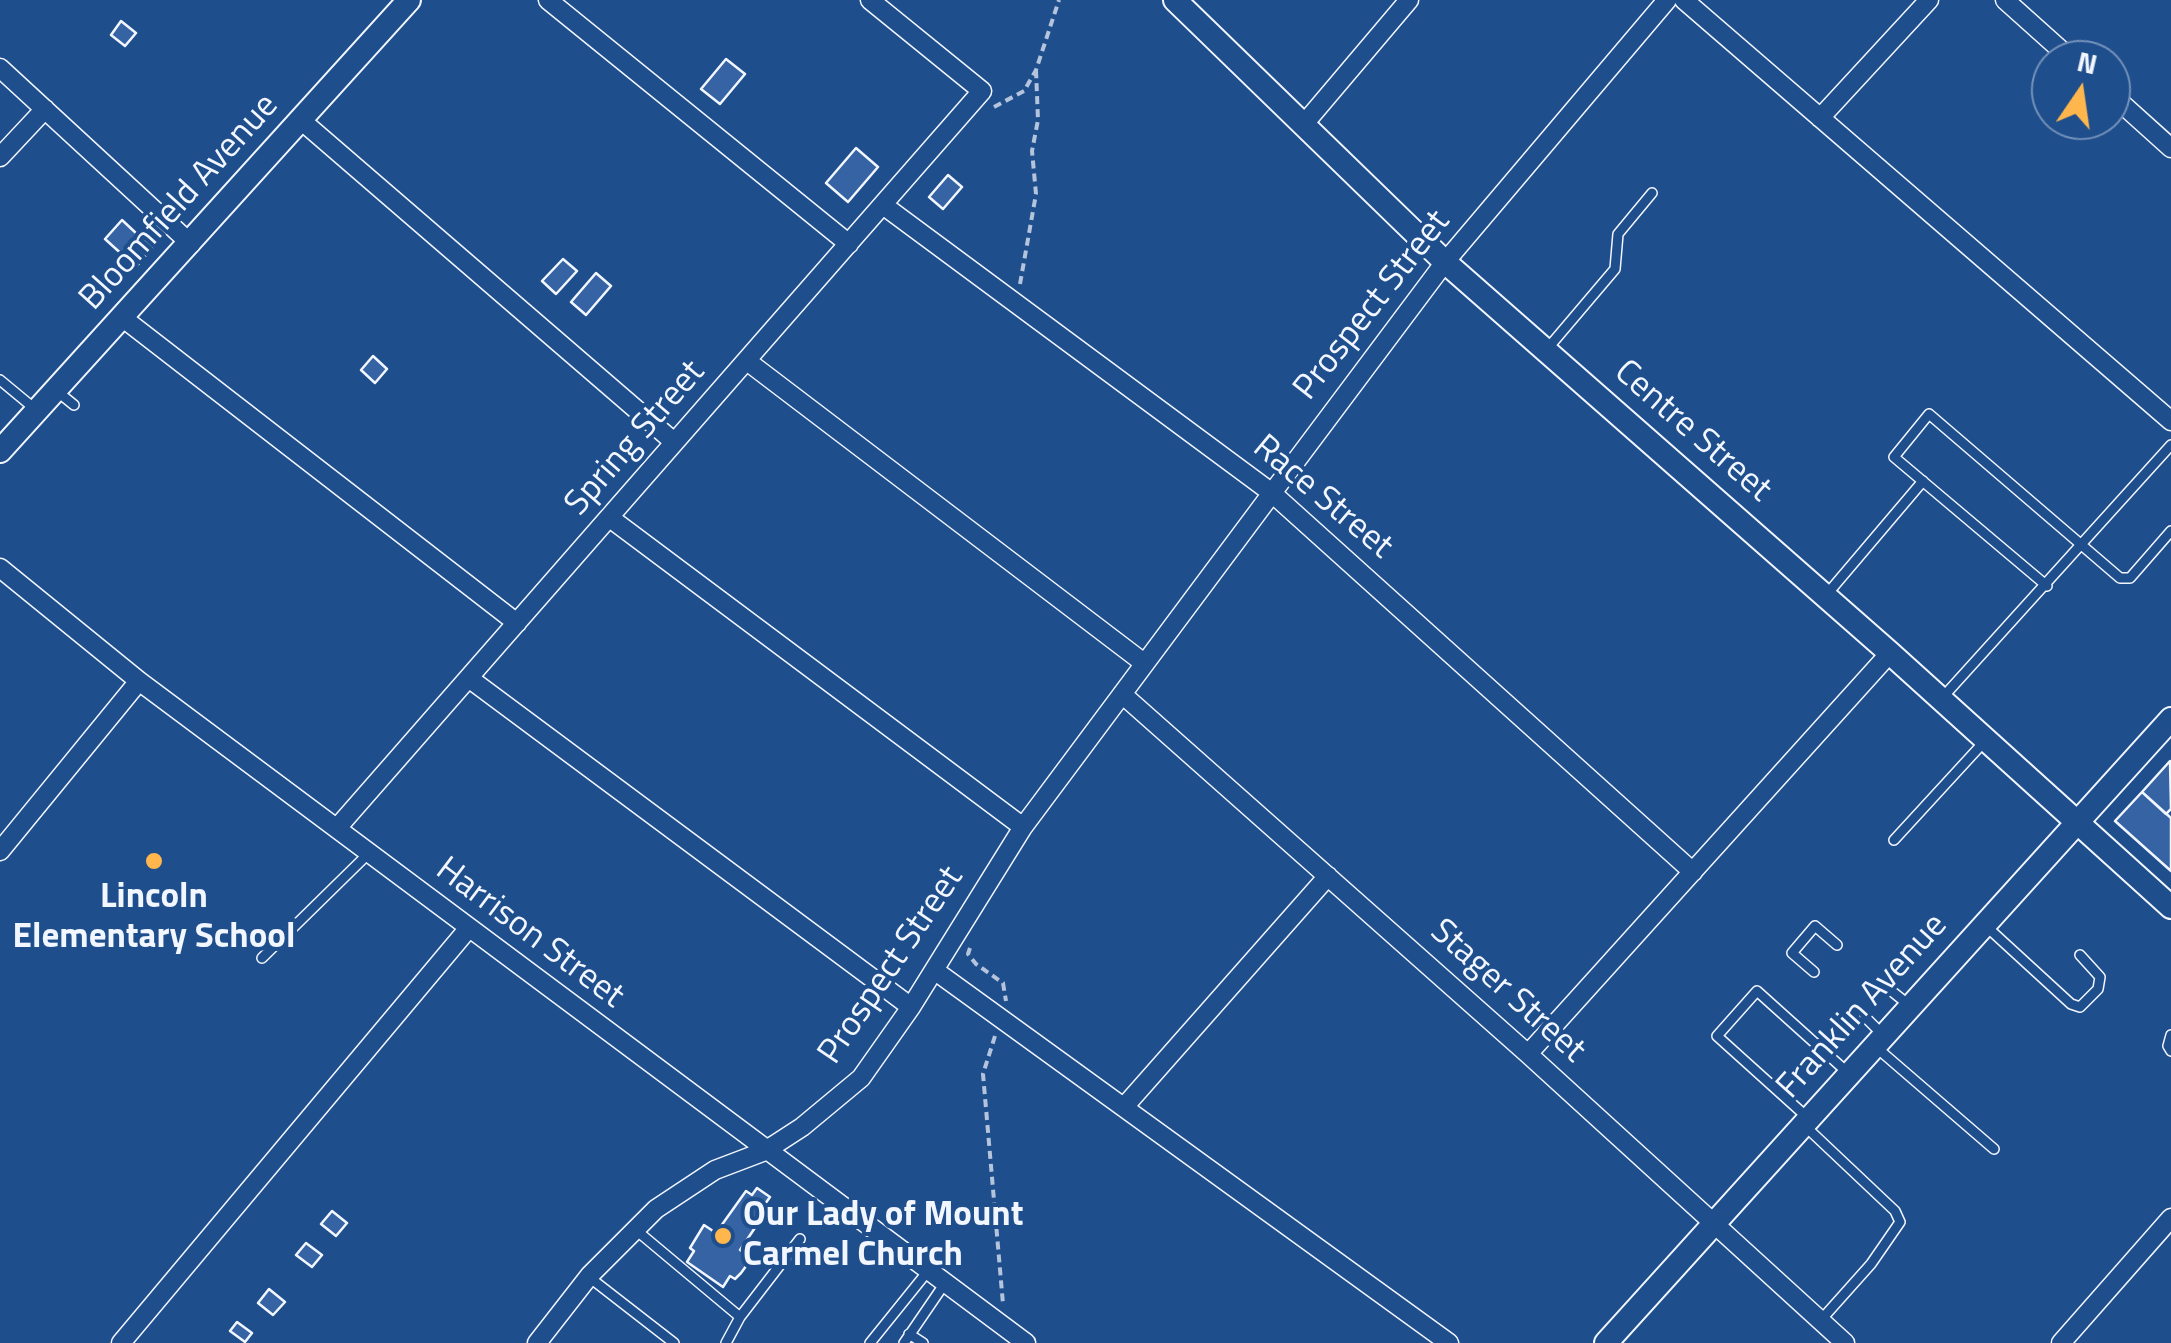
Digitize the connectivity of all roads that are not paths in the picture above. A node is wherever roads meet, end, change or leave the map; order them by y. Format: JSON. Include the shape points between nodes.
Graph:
{"nodes":[{"id":1,"x":409,"y":0,"type":"edge"},
{"id":2,"x":548,"y":0,"type":"edge"},
{"id":3,"x":870,"y":0,"type":"edge"},
{"id":4,"x":1175,"y":0,"type":"edge"},
{"id":5,"x":1409,"y":0,"type":"edge"},
{"id":6,"x":1667,"y":0,"type":"edge"},
{"id":7,"x":1684,"y":0,"type":"edge"},
{"id":8,"x":1929,"y":0,"type":"edge"},
{"id":9,"x":2005,"y":0,"type":"edge"},
{"id":10,"x":2050,"y":40,"type":"edge"},
{"id":11,"x":0,"y":68,"type":"edge"},
{"id":12,"x":45,"y":109,"type":"junction"},
{"id":13,"x":2131,"y":112,"type":"edge"},
{"id":14,"x":1820,"y":118,"type":"junction"},
{"id":15,"x":302,"y":121,"type":"junction"},
{"id":16,"x":1304,"y":124,"type":"junction"},
{"id":17,"x":2171,"y":148,"type":"edge"},
{"id":18,"x":0,"y":157,"type":"edge"},
{"id":19,"x":1652,"y":193,"type":"dead end"},
{"id":20,"x":883,"y":205,"type":"junction"},
{"id":21,"x":190,"y":244,"type":"junction"},
{"id":22,"x":849,"y":244,"type":"junction"},
{"id":23,"x":1445,"y":262,"type":"junction"},
{"id":24,"x":122,"y":318,"type":"junction"},
{"id":25,"x":1546,"y":350,"type":"junction"},
{"id":26,"x":748,"y":361,"type":"junction"},
{"id":27,"x":0,"y":380,"type":"edge"},
{"id":28,"x":37,"y":411,"type":"junction"},
{"id":29,"x":2171,"y":421,"type":"edge"},
{"id":30,"x":4,"y":439,"type":"edge"},
{"id":31,"x":674,"y":442,"type":"junction"},
{"id":32,"x":2171,"y":446,"type":"edge"},
{"id":33,"x":1923,"y":481,"type":"junction"},
{"id":34,"x":1272,"y":493,"type":"junction"},
{"id":35,"x":610,"y":518,"type":"junction"},
{"id":36,"x":2171,"y":531,"type":"edge"},
{"id":37,"x":2083,"y":545,"type":"junction"},
{"id":38,"x":0,"y":568,"type":"edge"},
{"id":39,"x":2047,"y":586,"type":"junction"},
{"id":40,"x":1826,"y":596,"type":"junction"},
{"id":41,"x":517,"y":623,"type":"junction"},
{"id":42,"x":1890,"y":653,"type":"junction"},
{"id":43,"x":1144,"y":663,"type":"junction"},
{"id":44,"x":470,"y":679,"type":"junction"},
{"id":45,"x":139,"y":680,"type":"junction"},
{"id":46,"x":1122,"y":694,"type":"junction"},
{"id":47,"x":1941,"y":699,"type":"junction"},
{"id":48,"x":2171,"y":719,"type":"edge"},
{"id":49,"x":1986,"y":740,"type":"junction"},
{"id":50,"x":2078,"y":824,"type":"junction"},
{"id":51,"x":337,"y":828,"type":"junction"},
{"id":52,"x":1023,"y":828,"type":"junction"},
{"id":53,"x":1894,"y":840,"type":"dead end"},
{"id":54,"x":0,"y":851,"type":"edge"},
{"id":55,"x":369,"y":853,"type":"junction"},
{"id":56,"x":1693,"y":872,"type":"junction"},
{"id":57,"x":1328,"y":876,"type":"junction"},
{"id":58,"x":2171,"y":907,"type":"edge"},
{"id":59,"x":1985,"y":925,"type":"junction"},
{"id":60,"x":468,"y":929,"type":"junction"},
{"id":61,"x":1838,"y":945,"type":"dead end"},
{"id":62,"x":2080,"y":955,"type":"dead end"},
{"id":63,"x":262,"y":958,"type":"dead end"},
{"id":64,"x":934,"y":970,"type":"junction"},
{"id":65,"x":1814,"y":972,"type":"dead end"},
{"id":66,"x":1889,"y":990,"type":"dead end"},
{"id":67,"x":1911,"y":1007,"type":"junction"},
{"id":68,"x":912,"y":1008,"type":"junction"},
{"id":69,"x":1865,"y":1017,"type":"dead end"},
{"id":70,"x":2171,"y":1035,"type":"edge"},
{"id":71,"x":1880,"y":1041,"type":"junction"},
{"id":72,"x":2171,"y":1050,"type":"edge"},
{"id":73,"x":1528,"y":1054,"type":"junction"},
{"id":74,"x":1849,"y":1074,"type":"junction"},
{"id":75,"x":1124,"y":1107,"type":"junction"},
{"id":76,"x":1806,"y":1122,"type":"junction"},
{"id":77,"x":1994,"y":1149,"type":"dead end"},
{"id":78,"x":765,"y":1152,"type":"junction"},
{"id":79,"x":2171,"y":1218,"type":"edge"},
{"id":80,"x":1715,"y":1222,"type":"junction"},
{"id":81,"x":634,"y":1228,"type":"junction"},
{"id":82,"x":800,"y":1239,"type":"dead end"},
{"id":83,"x":928,"y":1271,"type":"junction"},
{"id":84,"x":589,"y":1277,"type":"junction"},
{"id":85,"x":945,"y":1283,"type":"junction"},
{"id":86,"x":740,"y":1317,"type":"junction"},
{"id":87,"x":1822,"y":1320,"type":"junction"},
{"id":88,"x":907,"y":1339,"type":"edge"},
{"id":89,"x":121,"y":1343,"type":"edge"},
{"id":90,"x":537,"y":1343,"type":"edge"},
{"id":91,"x":674,"y":1343,"type":"edge"},
{"id":92,"x":726,"y":1343,"type":"edge"},
{"id":93,"x":870,"y":1343,"type":"edge"},
{"id":94,"x":923,"y":1343,"type":"edge"},
{"id":95,"x":1026,"y":1343,"type":"edge"},
{"id":96,"x":1449,"y":1343,"type":"edge"},
{"id":97,"x":1606,"y":1343,"type":"edge"},
{"id":98,"x":1844,"y":1343,"type":"edge"},
{"id":99,"x":2061,"y":1343,"type":"edge"}],
"edges":[{"from":1,"to":15,"type":"street","name":"Bloomfield Avenue"},
{"from":2,"to":22,"type":"street"},
{"from":3,"to":20,"type":"street","name":"Spring Street","via":[[982,91]]},
{"from":4,"to":16,"type":"street","name":"Centre Street"},
{"from":5,"to":16,"type":"street"},
{"from":6,"to":23,"type":"street","name":"Prospect Street"},
{"from":7,"to":14,"type":"street"},
{"from":8,"to":14,"type":"street"},
{"from":9,"to":10,"type":"street"},
{"from":11,"to":12,"type":"street"},
{"from":12,"to":18,"type":"street"},
{"from":12,"to":21,"type":"street"},
{"from":13,"to":17,"type":"street"},
{"from":14,"to":29,"type":"street"},
{"from":15,"to":21,"type":"street","name":"Bloomfield Avenue"},
{"from":15,"to":31,"type":"street"},
{"from":16,"to":23,"type":"street","name":"Centre Street"},
{"from":19,"to":25,"type":"lane","via":[[1618,234],[1614,269]]},
{"from":20,"to":22,"type":"street","name":"Spring Street"},
{"from":20,"to":34,"type":"street","name":"Race Street"},
{"from":21,"to":24,"type":"street","name":"Bloomfield Avenue"},
{"from":22,"to":26,"type":"street","name":"Spring Street"},
{"from":23,"to":25,"type":"street","name":"Centre Street"},
{"from":23,"to":34,"type":"street","name":"Prospect Street"},
{"from":24,"to":28,"type":"street","name":"Bloomfield Avenue","via":[[65,398]]},
{"from":24,"to":41,"type":"street"},
{"from":25,"to":40,"type":"street","name":"Centre Street"},
{"from":26,"to":31,"type":"street","name":"Spring Street"},
{"from":26,"to":43,"type":"street"},
{"from":27,"to":28,"type":"lane"},
{"from":28,"to":30,"type":"street","name":"Bloomfield Avenue"},
{"from":31,"to":35,"type":"street","name":"Spring Street"},
{"from":32,"to":37,"type":"lane"},
{"from":33,"to":37,"type":"lane","via":[[1894,457],[1929,414]]},
{"from":33,"to":39,"type":"lane"},
{"from":33,"to":40,"type":"lane"},
{"from":34,"to":43,"type":"street","name":"Prospect Street"},
{"from":34,"to":56,"type":"street","name":"Race Street"},
{"from":35,"to":41,"type":"street","name":"Spring Street"},
{"from":35,"to":52,"type":"street"},
{"from":36,"to":37,"type":"lane","via":[[2130,578],[2120,578]]},
{"from":37,"to":39,"type":"lane"},
{"from":38,"to":45,"type":"street","name":"Harrison Street"},
{"from":39,"to":47,"type":"lane"},
{"from":40,"to":42,"type":"street","name":"Centre Street"},
{"from":41,"to":44,"type":"street","name":"Spring Street"},
{"from":42,"to":47,"type":"street","name":"Centre Street"},
{"from":42,"to":56,"type":"street"},
{"from":43,"to":46,"type":"street","name":"Prospect Street"},
{"from":44,"to":51,"type":"street","name":"Spring Street"},
{"from":44,"to":68,"type":"street"},
{"from":45,"to":51,"type":"street","name":"Harrison Street"},
{"from":45,"to":54,"type":"street"},
{"from":46,"to":52,"type":"street","name":"Prospect Street"},
{"from":46,"to":57,"type":"street","name":"Stager Street"},
{"from":47,"to":49,"type":"street","name":"Centre Street"},
{"from":48,"to":50,"type":"street","name":"Franklin Avenue"},
{"from":49,"to":50,"type":"street","name":"Centre Street"},
{"from":49,"to":53,"type":"lane"},
{"from":50,"to":58,"type":"street","name":"Centre Street"},
{"from":50,"to":59,"type":"street","name":"Franklin Avenue"},
{"from":51,"to":55,"type":"street","name":"Harrison Street"},
{"from":52,"to":64,"type":"street","name":"Prospect Street"},
{"from":55,"to":60,"type":"street","name":"Harrison Street"},
{"from":55,"to":63,"type":"lane"},
{"from":56,"to":73,"type":"street"},
{"from":57,"to":73,"type":"street","name":"Stager Street"},
{"from":57,"to":75,"type":"street"},
{"from":59,"to":62,"type":"lane","via":[[2080,1007],[2100,977]]},
{"from":59,"to":67,"type":"street","name":"Franklin Avenue"},
{"from":60,"to":78,"type":"street","name":"Harrison Street"},
{"from":60,"to":89,"type":"street"},
{"from":61,"to":65,"type":"lane","via":[[1816,926],[1792,953]]},
{"from":64,"to":68,"type":"street","name":"Prospect Street"},
{"from":64,"to":75,"type":"street"},
{"from":66,"to":67,"type":"lane"},
{"from":67,"to":71,"type":"street","name":"Franklin Avenue"},
{"from":68,"to":78,"type":"street","name":"Prospect Street","via":[[861,1078]]},
{"from":69,"to":71,"type":"lane"},
{"from":70,"to":72,"type":"lane"},
{"from":71,"to":74,"type":"street","name":"Franklin Avenue"},
{"from":71,"to":77,"type":"lane"},
{"from":73,"to":80,"type":"street","name":"Stager Street"},
{"from":74,"to":76,"type":"street","name":"Franklin Avenue"},
{"from":74,"to":76,"type":"lane","via":[[1757,991],[1717,1036]]},
{"from":75,"to":96,"type":"street"},
{"from":76,"to":80,"type":"street","name":"Franklin Avenue"},
{"from":76,"to":87,"type":"lane","via":[[1900,1222]]},
{"from":78,"to":81,"type":"street","name":"Prospect Street","via":[[686,1186]]},
{"from":78,"to":83,"type":"street","name":"Harrison Street"},
{"from":79,"to":99,"type":"street"},
{"from":80,"to":87,"type":"street","name":"Stager Street"},
{"from":80,"to":97,"type":"street","name":"Franklin Avenue"},
{"from":81,"to":84,"type":"street","name":"Prospect Street"},
{"from":81,"to":86,"type":"lane"},
{"from":82,"to":86,"type":"lane"},
{"from":83,"to":85,"type":"street","name":"Harrison Street"},
{"from":83,"to":93,"type":"lane"},
{"from":84,"to":90,"type":"street","name":"Prospect Street"},
{"from":84,"to":91,"type":"lane"},
{"from":85,"to":88,"type":"lane"},
{"from":85,"to":95,"type":"street","name":"Harrison Street"},
{"from":86,"to":92,"type":"lane"},
{"from":87,"to":98,"type":"street","name":"Stager Street"},
{"from":88,"to":94,"type":"lane"}]}
